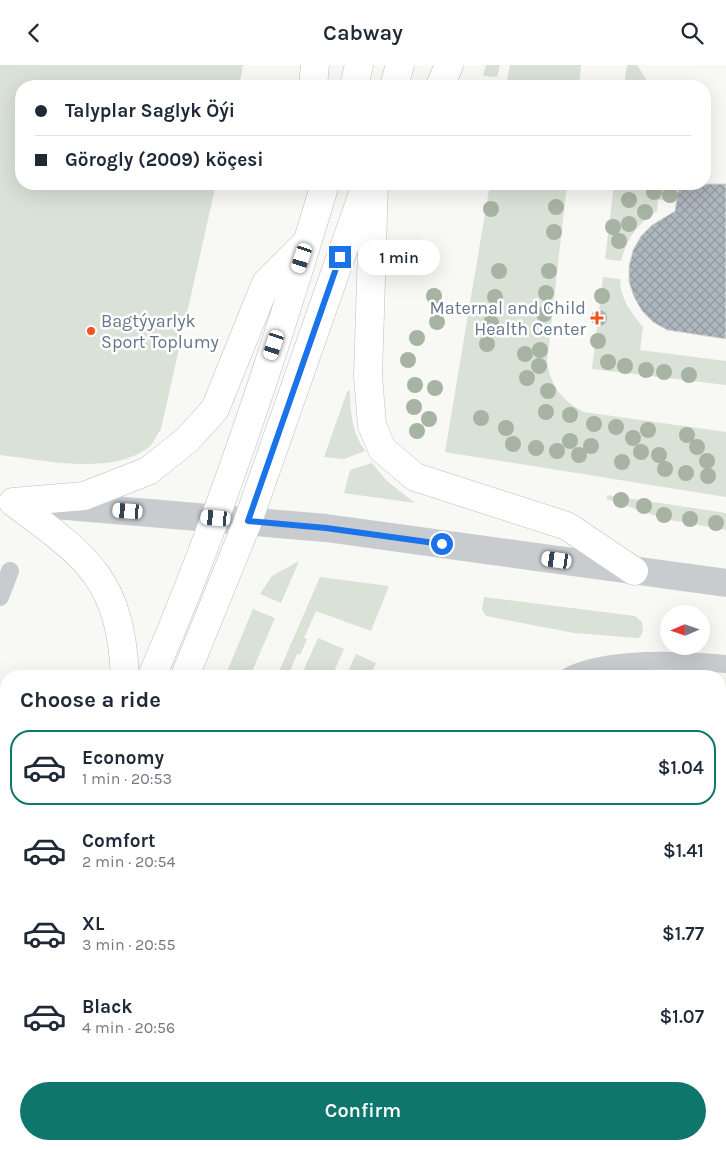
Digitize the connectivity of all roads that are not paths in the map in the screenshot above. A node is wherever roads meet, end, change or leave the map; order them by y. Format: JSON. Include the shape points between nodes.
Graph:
{"nodes":[{"id":1,"x":315,"y":65,"type":"edge"},
{"id":2,"x":359,"y":65,"type":"edge"},
{"id":3,"x":400,"y":65,"type":"edge"},
{"id":4,"x":448,"y":65,"type":"edge"},
{"id":5,"x":314,"y":80,"type":"edge"},
{"id":6,"x":355,"y":80,"type":"edge"},
{"id":7,"x":396,"y":80,"type":"edge"},
{"id":8,"x":442,"y":80,"type":"edge"},
{"id":9,"x":310,"y":190,"type":"edge"},
{"id":10,"x":323,"y":190,"type":"edge"},
{"id":11,"x":364,"y":190,"type":"edge"},
{"id":12,"x":374,"y":190,"type":"edge"},
{"id":13,"x":308,"y":241,"type":"junction"},
{"id":14,"x":6,"y":501,"type":"edge"},
{"id":15,"x":216,"y":518,"type":"junction"},
{"id":16,"x":248,"y":521,"type":"junction"},
{"id":17,"x":10,"y":571,"type":"dead end"},
{"id":18,"x":634,"y":571,"type":"junction"},
{"id":19,"x":726,"y":583,"type":"edge"},
{"id":20,"x":0,"y":597,"type":"edge"},
{"id":21,"x":726,"y":664,"type":"edge"},
{"id":22,"x":125,"y":670,"type":"edge"},
{"id":23,"x":155,"y":670,"type":"edge"},
{"id":24,"x":187,"y":670,"type":"edge"},
{"id":25,"x":588,"y":670,"type":"edge"}],
"edges":[{"from":1,"to":5,"type":"main road"},
{"from":2,"to":6,"type":"main road"},
{"from":3,"to":7,"type":"main road"},
{"from":4,"to":8,"type":"main road"},
{"from":9,"to":13,"type":"main road"},
{"from":10,"to":13,"type":"main road"},
{"from":11,"to":16,"type":"main road"},
{"from":12,"to":18,"type":"main road","via":[[368,376],[372,425],[382,449],[415,477],[567,526]]},
{"from":13,"to":14,"type":"main road","via":[[266,283],[216,409],[187,440],[148,471],[84,496]]},
{"from":13,"to":15,"type":"main road"},
{"from":14,"to":15,"type":"street"},
{"from":14,"to":22,"type":"main road","via":[[63,540],[91,565],[106,588],[122,634]]},
{"from":15,"to":16,"type":"street"},
{"from":15,"to":23,"type":"main road"},
{"from":16,"to":18,"type":"street","via":[[326,528]]},
{"from":16,"to":24,"type":"main road"},
{"from":17,"to":20,"type":"lane"},
{"from":18,"to":19,"type":"street"},
{"from":21,"to":25,"type":"lane","via":[[638,662]]}]}
